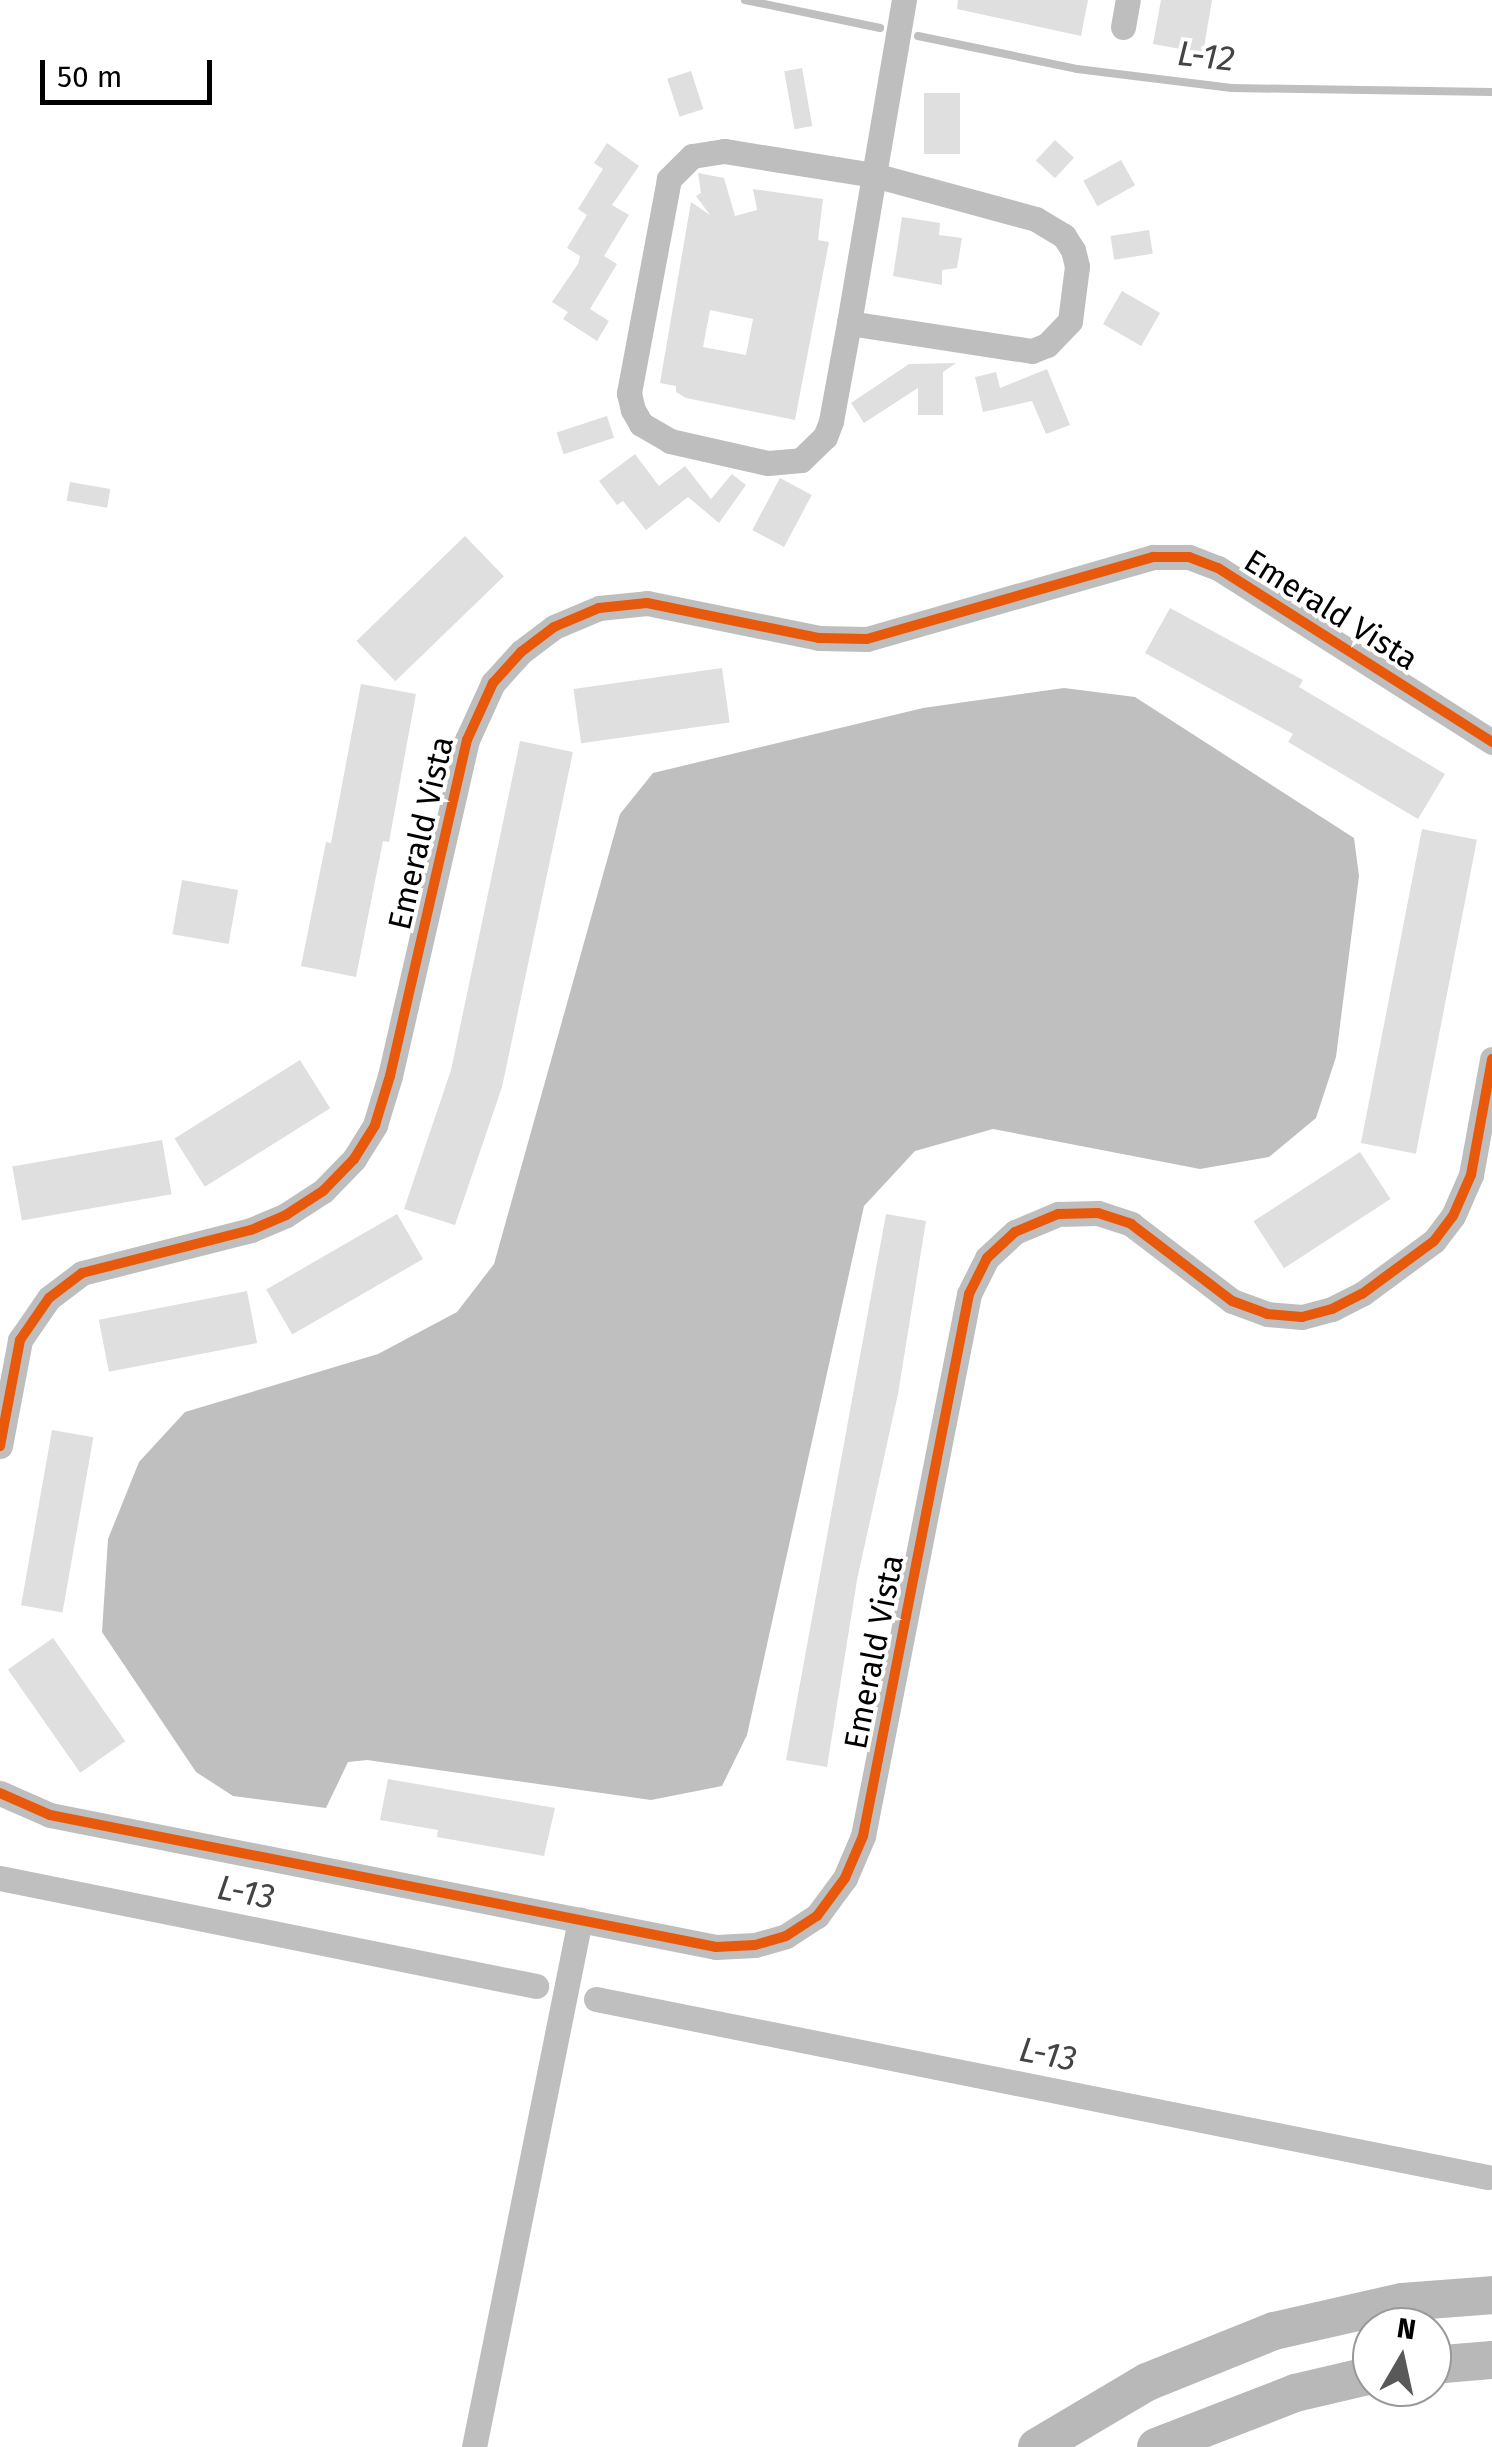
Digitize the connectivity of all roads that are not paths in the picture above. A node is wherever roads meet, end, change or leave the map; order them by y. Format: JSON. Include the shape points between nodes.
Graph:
{"nodes":[{"id":1,"x":904,"y":0,"type":"edge"},
{"id":2,"x":1128,"y":0,"type":"edge"},
{"id":3,"x":1123,"y":27,"type":"dead end"},
{"id":4,"x":874,"y":176,"type":"junction"},
{"id":5,"x":848,"y":322,"type":"junction"},
{"id":6,"x":1492,"y":742,"type":"edge"},
{"id":7,"x":1492,"y":1059,"type":"edge"},
{"id":8,"x":0,"y":1446,"type":"edge"},
{"id":9,"x":0,"y":1793,"type":"edge"},
{"id":10,"x":580,"y":1920,"type":"junction"},
{"id":11,"x":1492,"y":2295,"type":"edge"},
{"id":12,"x":1492,"y":2360,"type":"edge"},
{"id":13,"x":1452,"y":2364,"type":"edge"},
{"id":14,"x":1352,"y":2380,"type":"edge"},
{"id":15,"x":474,"y":2447,"type":"edge"},
{"id":16,"x":1038,"y":2447,"type":"edge"},
{"id":17,"x":1156,"y":2447,"type":"edge"}],
"edges":[{"from":1,"to":4,"type":"street"},
{"from":2,"to":3,"type":"street"},
{"from":4,"to":5,"type":"street"},
{"from":4,"to":5,"type":"street","via":[[1052,225],[1073,250],[1074,306],[1060,335],[1032,351]]},
{"from":4,"to":5,"type":"street","via":[[724,150],[692,156],[669,179],[629,393],[641,424],[654,435],[785,464],[801,460],[826,437]]},
{"from":6,"to":8,"type":"street","name":"Emerald Vista","via":[[1218,568],[1188,557],[1153,557],[867,639],[819,638],[647,603],[599,608],[554,626],[493,683],[466,740],[390,1076],[375,1125],[354,1159],[286,1215],[82,1273],[49,1298],[20,1340]]},
{"from":7,"to":10,"type":"street","name":"Emerald Vista","via":[[1471,1175],[1453,1216],[1434,1241],[1332,1310],[1302,1318],[1232,1302],[1131,1224],[1098,1213],[1058,1214],[1015,1232],[987,1258],[969,1294],[864,1836],[845,1878],[818,1916],[755,1945],[716,1947]]},
{"from":9,"to":10,"type":"street","name":"Emerald Vista","via":[[50,1815]]},
{"from":10,"to":15,"type":"street"},
{"from":11,"to":16,"type":"street","via":[[1402,2302],[1274,2332],[1147,2382]]},
{"from":12,"to":13,"type":"street"},
{"from":14,"to":17,"type":"street","via":[[1295,2393]]}]}
